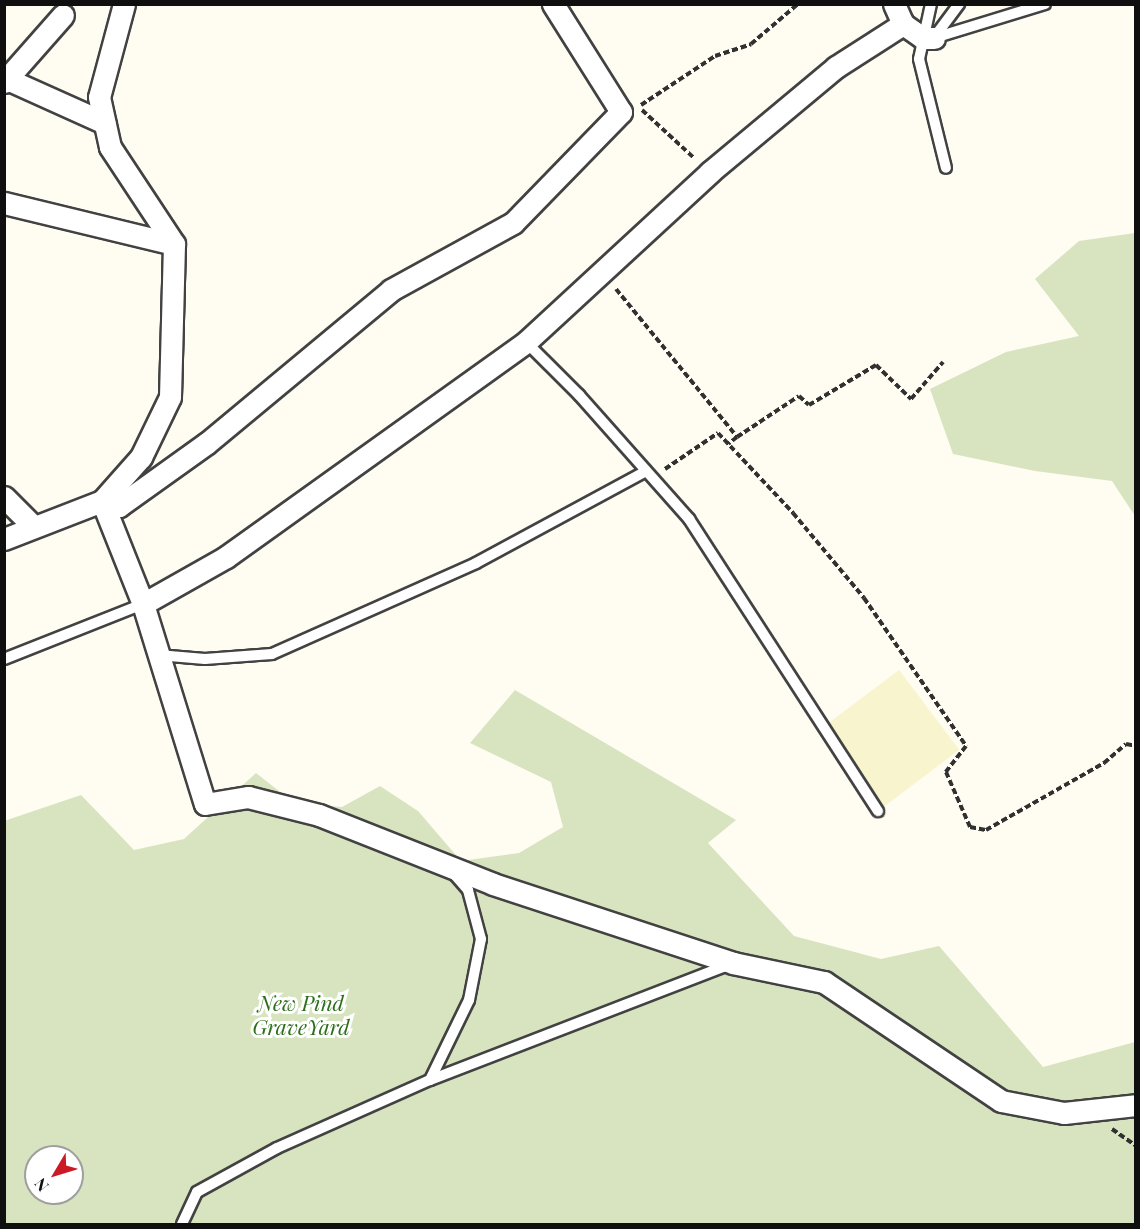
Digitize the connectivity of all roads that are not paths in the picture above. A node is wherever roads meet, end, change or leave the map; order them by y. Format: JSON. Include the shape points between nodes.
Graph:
{"nodes":[{"id":1,"x":124,"y":4,"type":"edge"},
{"id":2,"x":553,"y":4,"type":"edge"},
{"id":3,"x":894,"y":4,"type":"edge"},
{"id":4,"x":931,"y":4,"type":"edge"},
{"id":5,"x":959,"y":4,"type":"edge"},
{"id":6,"x":1045,"y":4,"type":"edge"},
{"id":7,"x":63,"y":15,"type":"dead end"},
{"id":8,"x":903,"y":24,"type":"junction"},
{"id":9,"x":929,"y":38,"type":"junction"},
{"id":10,"x":6,"y":80,"type":"edge"},
{"id":11,"x":105,"y":123,"type":"junction"},
{"id":12,"x":946,"y":168,"type":"dead end"},
{"id":13,"x":4,"y":203,"type":"edge"},
{"id":14,"x":174,"y":244,"type":"junction"},
{"id":15,"x":526,"y":342,"type":"junction"},
{"id":16,"x":649,"y":475,"type":"junction"},
{"id":17,"x":4,"y":497,"type":"edge"},
{"id":18,"x":102,"y":501,"type":"junction"},
{"id":19,"x":34,"y":527,"type":"junction"},
{"id":20,"x":4,"y":539,"type":"edge"},
{"id":21,"x":143,"y":604,"type":"junction"},
{"id":22,"x":158,"y":655,"type":"junction"},
{"id":23,"x":4,"y":659,"type":"edge"},
{"id":24,"x":878,"y":811,"type":"dead end"},
{"id":25,"x":447,"y":866,"type":"junction"},
{"id":26,"x":733,"y":963,"type":"junction"},
{"id":27,"x":430,"y":1080,"type":"junction"},
{"id":28,"x":1136,"y":1105,"type":"edge"},
{"id":29,"x":182,"y":1224,"type":"edge"}],
"edges":[{"from":1,"to":11,"type":"street","via":[[99,97]]},
{"from":2,"to":18,"type":"street","via":[[621,112],[513,222],[391,290],[207,443],[119,506]]},
{"from":3,"to":8,"type":"street"},
{"from":4,"to":9,"type":"lane"},
{"from":5,"to":9,"type":"lane"},
{"from":6,"to":9,"type":"lane"},
{"from":7,"to":10,"type":"street"},
{"from":8,"to":9,"type":"street"},
{"from":8,"to":15,"type":"street","via":[[836,67],[710,172]]},
{"from":9,"to":12,"type":"lane","via":[[919,59]]},
{"from":10,"to":11,"type":"street"},
{"from":11,"to":14,"type":"street","via":[[110,147]]},
{"from":13,"to":14,"type":"street"},
{"from":14,"to":18,"type":"street","via":[[170,397],[141,457]]},
{"from":15,"to":16,"type":"lane"},
{"from":15,"to":21,"type":"street","via":[[226,557]]},
{"from":16,"to":22,"type":"lane","via":[[477,563],[272,654],[205,659]]},
{"from":16,"to":24,"type":"lane","via":[[689,519]]},
{"from":17,"to":19,"type":"street"},
{"from":18,"to":19,"type":"street"},
{"from":18,"to":21,"type":"street"},
{"from":19,"to":20,"type":"street"},
{"from":21,"to":22,"type":"street"},
{"from":21,"to":23,"type":"lane"},
{"from":22,"to":25,"type":"street","via":[[204,804],[248,797],[299,810]]},
{"from":25,"to":26,"type":"street"},
{"from":25,"to":27,"type":"lane","via":[[468,890],[481,939],[469,1000]]},
{"from":26,"to":27,"type":"lane"},
{"from":26,"to":28,"type":"street","via":[[824,982],[1001,1101],[1064,1113]]},
{"from":27,"to":29,"type":"lane","via":[[277,1148],[197,1192]]}]}
